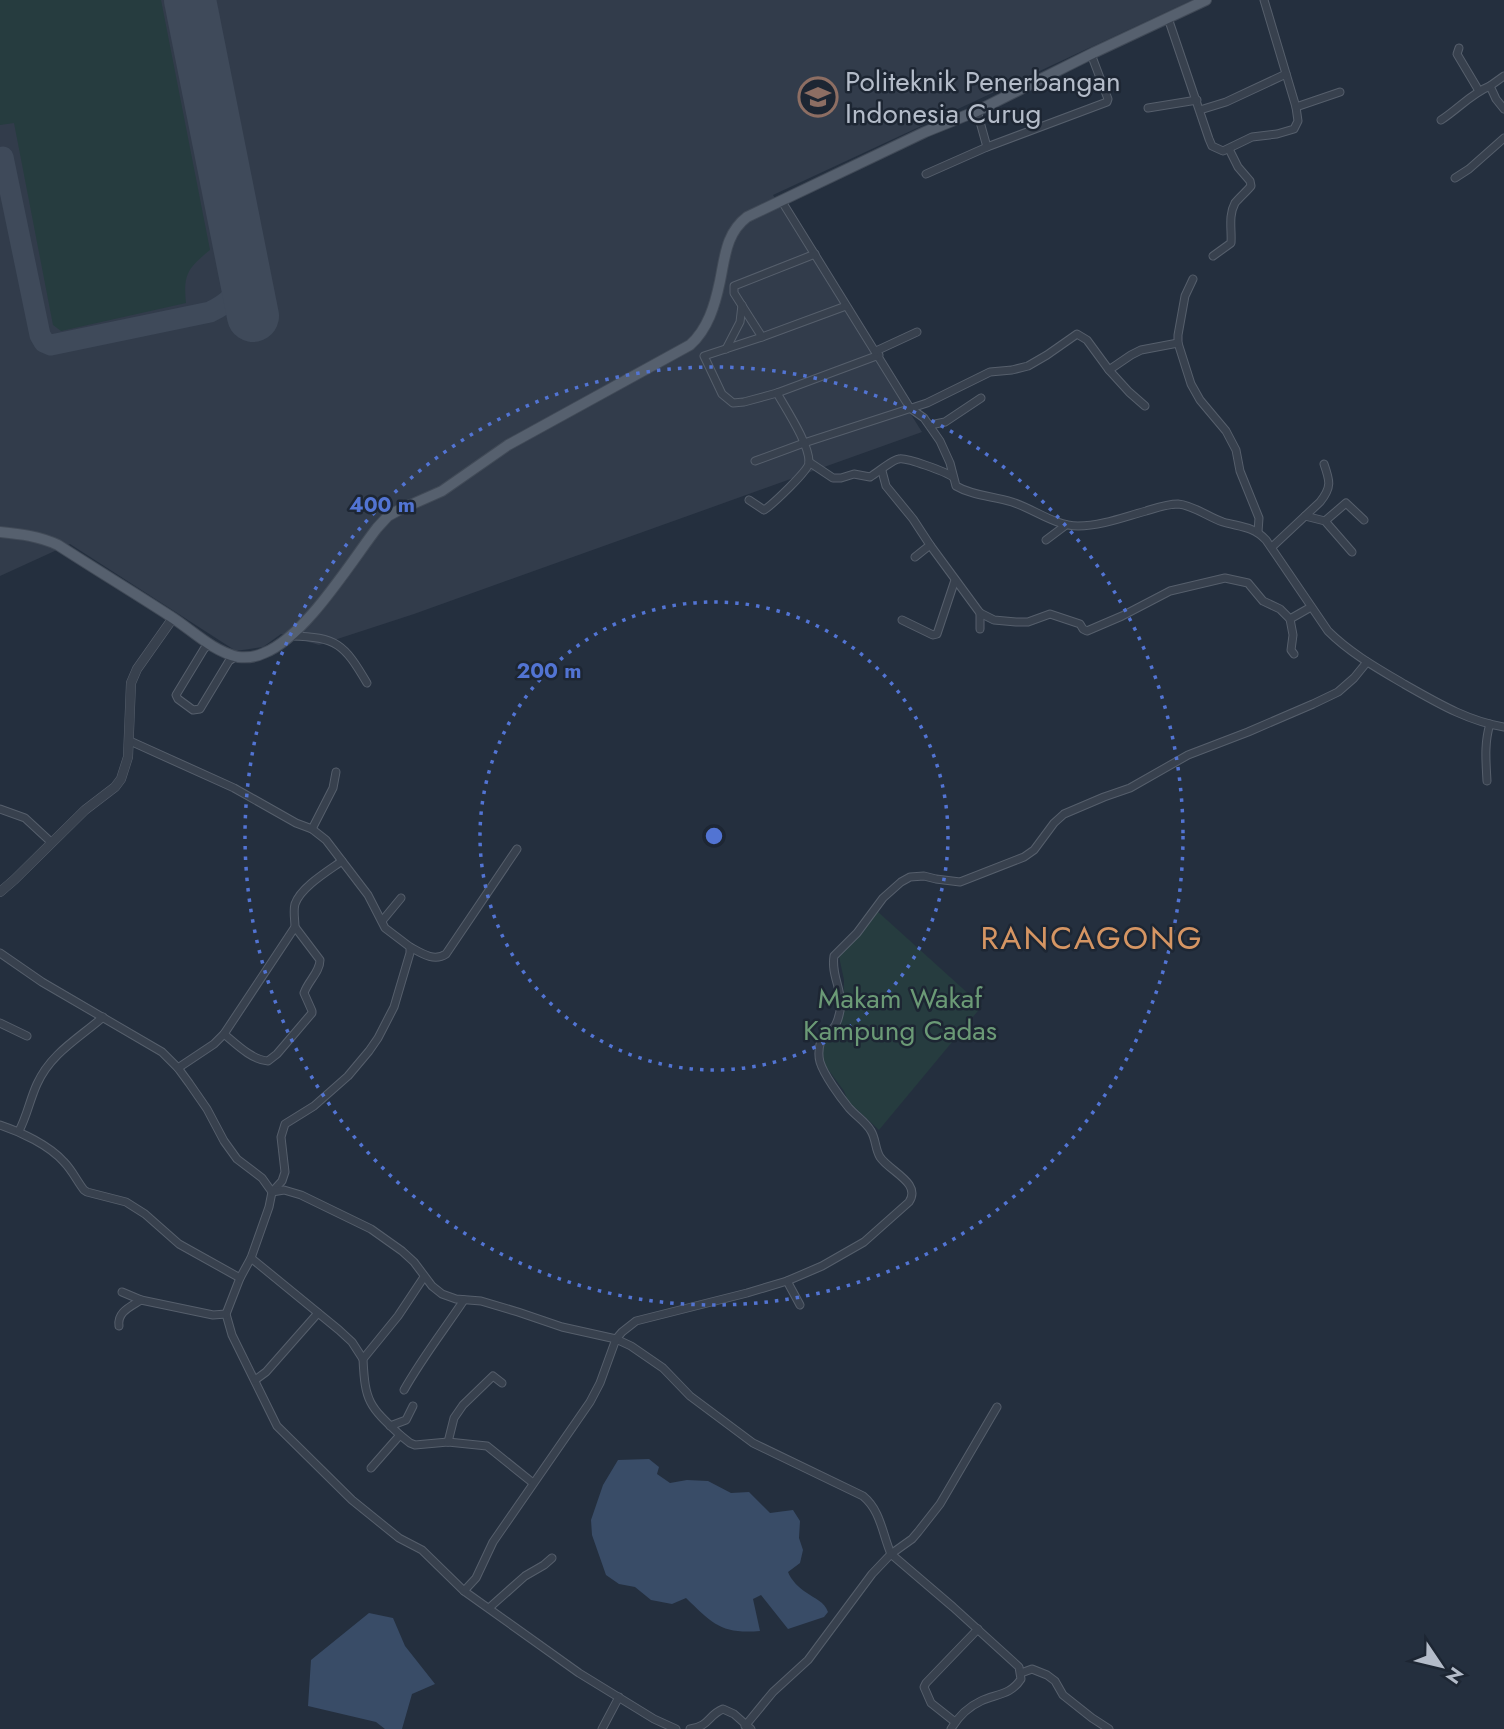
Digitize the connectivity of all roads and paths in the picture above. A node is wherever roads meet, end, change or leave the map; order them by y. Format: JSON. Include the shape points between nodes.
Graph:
{"nodes":[{"id":1,"x":1206,"y":0,"type":"edge"},
{"id":2,"x":1264,"y":0,"type":"edge"},
{"id":3,"x":1168,"y":18,"type":"junction"},
{"id":4,"x":1459,"y":48,"type":"dead end"},
{"id":5,"x":1091,"y":54,"type":"junction"},
{"id":6,"x":1286,"y":74,"type":"junction"},
{"id":7,"x":1504,"y":76,"type":"edge"},
{"id":8,"x":1490,"y":86,"type":"junction"},
{"id":9,"x":1479,"y":91,"type":"junction"},
{"id":10,"x":1340,"y":92,"type":"dead end"},
{"id":11,"x":1197,"y":100,"type":"junction"},
{"id":12,"x":1296,"y":107,"type":"junction"},
{"id":13,"x":1147,"y":108,"type":"dead end"},
{"id":14,"x":1504,"y":109,"type":"edge"},
{"id":15,"x":1200,"y":110,"type":"junction"},
{"id":16,"x":977,"y":111,"type":"junction"},
{"id":17,"x":1441,"y":120,"type":"dead end"},
{"id":18,"x":1504,"y":138,"type":"edge"},
{"id":19,"x":987,"y":147,"type":"junction"},
{"id":20,"x":1229,"y":149,"type":"junction"},
{"id":21,"x":926,"y":174,"type":"dead end"},
{"id":22,"x":1455,"y":178,"type":"dead end"},
{"id":23,"x":781,"y":200,"type":"junction"},
{"id":24,"x":815,"y":254,"type":"junction"},
{"id":25,"x":1213,"y":256,"type":"dead end"},
{"id":26,"x":1194,"y":279,"type":"dead end"},
{"id":27,"x":742,"y":304,"type":"junction"},
{"id":28,"x":846,"y":306,"type":"junction"},
{"id":29,"x":917,"y":332,"type":"dead end"},
{"id":30,"x":762,"y":337,"type":"junction"},
{"id":31,"x":1178,"y":343,"type":"junction"},
{"id":32,"x":726,"y":349,"type":"junction"},
{"id":33,"x":877,"y":353,"type":"junction"},
{"id":34,"x":1109,"y":370,"type":"junction"},
{"id":35,"x":777,"y":393,"type":"junction"},
{"id":36,"x":981,"y":398,"type":"dead end"},
{"id":37,"x":1144,"y":407,"type":"dead end"},
{"id":38,"x":910,"y":408,"type":"junction"},
{"id":39,"x":930,"y":425,"type":"junction"},
{"id":40,"x":804,"y":443,"type":"junction"},
{"id":41,"x":755,"y":461,"type":"dead end"},
{"id":42,"x":809,"y":462,"type":"junction"},
{"id":43,"x":1324,"y":464,"type":"dead end"},
{"id":44,"x":882,"y":471,"type":"junction"},
{"id":45,"x":953,"y":478,"type":"junction"},
{"id":46,"x":749,"y":500,"type":"dead end"},
{"id":47,"x":1305,"y":516,"type":"junction"},
{"id":48,"x":1364,"y":520,"type":"dead end"},
{"id":49,"x":1325,"y":521,"type":"junction"},
{"id":50,"x":1066,"y":525,"type":"junction"},
{"id":51,"x":0,"y":532,"type":"edge"},
{"id":52,"x":1258,"y":532,"type":"junction"},
{"id":53,"x":1046,"y":540,"type":"dead end"},
{"id":54,"x":930,"y":545,"type":"junction"},
{"id":55,"x":1272,"y":547,"type":"junction"},
{"id":56,"x":1352,"y":552,"type":"dead end"},
{"id":57,"x":915,"y":557,"type":"dead end"},
{"id":58,"x":955,"y":580,"type":"junction"},
{"id":59,"x":1311,"y":607,"type":"junction"},
{"id":60,"x":980,"y":613,"type":"junction"},
{"id":61,"x":173,"y":618,"type":"junction"},
{"id":62,"x":1290,"y":619,"type":"junction"},
{"id":63,"x":902,"y":620,"type":"dead end"},
{"id":64,"x":980,"y":628,"type":"dead end"},
{"id":65,"x":291,"y":636,"type":"junction"},
{"id":66,"x":209,"y":645,"type":"junction"},
{"id":67,"x":1294,"y":654,"type":"dead end"},
{"id":68,"x":236,"y":656,"type":"junction"},
{"id":69,"x":1367,"y":662,"type":"junction"},
{"id":70,"x":367,"y":683,"type":"dead end"},
{"id":71,"x":1490,"y":724,"type":"junction"},
{"id":72,"x":1504,"y":727,"type":"edge"},
{"id":73,"x":130,"y":741,"type":"junction"},
{"id":74,"x":336,"y":772,"type":"dead end"},
{"id":75,"x":1488,"y":781,"type":"dead end"},
{"id":76,"x":0,"y":809,"type":"edge"},
{"id":77,"x":312,"y":829,"type":"junction"},
{"id":78,"x":52,"y":842,"type":"junction"},
{"id":79,"x":517,"y":849,"type":"dead end"},
{"id":80,"x":342,"y":861,"type":"junction"},
{"id":81,"x":0,"y":892,"type":"edge"},
{"id":82,"x":401,"y":898,"type":"dead end"},
{"id":83,"x":382,"y":920,"type":"junction"},
{"id":84,"x":295,"y":928,"type":"junction"},
{"id":85,"x":410,"y":947,"type":"junction"},
{"id":86,"x":0,"y":953,"type":"edge"},
{"id":87,"x":103,"y":1017,"type":"junction"},
{"id":88,"x":0,"y":1023,"type":"edge"},
{"id":89,"x":224,"y":1034,"type":"junction"},
{"id":90,"x":27,"y":1036,"type":"dead end"},
{"id":91,"x":178,"y":1068,"type":"junction"},
{"id":92,"x":0,"y":1125,"type":"edge"},
{"id":93,"x":19,"y":1131,"type":"junction"},
{"id":94,"x":272,"y":1192,"type":"junction"},
{"id":95,"x":251,"y":1258,"type":"junction"},
{"id":96,"x":424,"y":1277,"type":"junction"},
{"id":97,"x":240,"y":1279,"type":"junction"},
{"id":98,"x":787,"y":1281,"type":"junction"},
{"id":99,"x":121,"y":1292,"type":"dead end"},
{"id":100,"x":141,"y":1300,"type":"junction"},
{"id":101,"x":464,"y":1300,"type":"junction"},
{"id":102,"x":800,"y":1305,"type":"dead end"},
{"id":103,"x":318,"y":1313,"type":"junction"},
{"id":104,"x":226,"y":1314,"type":"junction"},
{"id":105,"x":119,"y":1326,"type":"dead end"},
{"id":106,"x":616,"y":1339,"type":"junction"},
{"id":107,"x":363,"y":1359,"type":"junction"},
{"id":108,"x":255,"y":1380,"type":"junction"},
{"id":109,"x":502,"y":1383,"type":"dead end"},
{"id":110,"x":404,"y":1390,"type":"dead end"},
{"id":111,"x":413,"y":1406,"type":"dead end"},
{"id":112,"x":997,"y":1407,"type":"dead end"},
{"id":113,"x":390,"y":1426,"type":"junction"},
{"id":114,"x":400,"y":1435,"type":"junction"},
{"id":115,"x":448,"y":1442,"type":"junction"},
{"id":116,"x":371,"y":1468,"type":"dead end"},
{"id":117,"x":533,"y":1483,"type":"junction"},
{"id":118,"x":891,"y":1554,"type":"junction"},
{"id":119,"x":552,"y":1558,"type":"dead end"},
{"id":120,"x":464,"y":1591,"type":"junction"},
{"id":121,"x":489,"y":1608,"type":"junction"},
{"id":122,"x":978,"y":1629,"type":"junction"},
{"id":123,"x":1021,"y":1673,"type":"junction"},
{"id":124,"x":619,"y":1697,"type":"junction"},
{"id":125,"x":953,"y":1726,"type":"edge"},
{"id":126,"x":748,"y":1727,"type":"edge"},
{"id":127,"x":602,"y":1729,"type":"edge"},
{"id":128,"x":676,"y":1729,"type":"edge"},
{"id":129,"x":690,"y":1729,"type":"edge"},
{"id":130,"x":1110,"y":1729,"type":"edge"}],
"edges":[{"from":1,"to":3,"type":"main road"},
{"from":2,"to":6,"type":"street"},
{"from":3,"to":5,"type":"main road"},
{"from":3,"to":11,"type":"street"},
{"from":4,"to":9,"type":"street","via":[[1457,54]]},
{"from":5,"to":16,"type":"main road"},
{"from":5,"to":19,"type":"street","via":[[1107,102]]},
{"from":6,"to":12,"type":"street"},
{"from":6,"to":15,"type":"street"},
{"from":7,"to":8,"type":"street"},
{"from":8,"to":9,"type":"street"},
{"from":8,"to":14,"type":"street"},
{"from":9,"to":17,"type":"street"},
{"from":10,"to":12,"type":"street"},
{"from":11,"to":13,"type":"street"},
{"from":11,"to":15,"type":"street"},
{"from":12,"to":20,"type":"street","via":[[1294,129],[1252,137]]},
{"from":15,"to":20,"type":"street","via":[[1212,146]]},
{"from":16,"to":19,"type":"street"},
{"from":16,"to":23,"type":"main road"},
{"from":18,"to":22,"type":"street"},
{"from":19,"to":21,"type":"street"},
{"from":20,"to":25,"type":"street","via":[[1251,186],[1232,210],[1231,243]]},
{"from":23,"to":24,"type":"street"},
{"from":23,"to":65,"type":"main road","via":[[747,217],[733,230],[720,283],[698,338],[508,445],[442,491],[388,516]]},
{"from":24,"to":27,"type":"street","via":[[734,286]]},
{"from":24,"to":28,"type":"street"},
{"from":26,"to":31,"type":"street","via":[[1185,296]]},
{"from":27,"to":30,"type":"street"},
{"from":27,"to":32,"type":"street","via":[[740,321]]},
{"from":28,"to":30,"type":"street"},
{"from":28,"to":33,"type":"street"},
{"from":29,"to":33,"type":"street"},
{"from":30,"to":32,"type":"street"},
{"from":31,"to":34,"type":"street","via":[[1141,350]]},
{"from":31,"to":52,"type":"street","via":[[1191,384],[1236,450],[1259,518]]},
{"from":32,"to":35,"type":"street","via":[[701,354],[729,401],[737,404]]},
{"from":33,"to":35,"type":"street"},
{"from":33,"to":38,"type":"street"},
{"from":34,"to":37,"type":"street"},
{"from":34,"to":38,"type":"street","via":[[1077,334],[1028,366],[990,372]]},
{"from":35,"to":40,"type":"street"},
{"from":36,"to":39,"type":"street","via":[[945,422]]},
{"from":38,"to":39,"type":"street"},
{"from":38,"to":40,"type":"street"},
{"from":39,"to":45,"type":"street","via":[[947,454]]},
{"from":40,"to":41,"type":"street"},
{"from":40,"to":42,"type":"street"},
{"from":42,"to":44,"type":"street","via":[[833,478],[870,477]]},
{"from":42,"to":46,"type":"street","via":[[768,508],[760,509]]},
{"from":43,"to":47,"type":"street","via":[[1329,489]]},
{"from":44,"to":45,"type":"street","via":[[902,458]]},
{"from":44,"to":54,"type":"street","via":[[886,486]]},
{"from":45,"to":50,"type":"street","via":[[956,486],[967,492],[1014,503]]},
{"from":47,"to":49,"type":"street"},
{"from":47,"to":55,"type":"street"},
{"from":48,"to":49,"type":"street","via":[[1345,503]]},
{"from":49,"to":56,"type":"street"},
{"from":50,"to":52,"type":"street","via":[[1094,524],[1177,504]]},
{"from":50,"to":53,"type":"street"},
{"from":51,"to":61,"type":"main road","via":[[58,545]]},
{"from":52,"to":55,"type":"street"},
{"from":54,"to":57,"type":"street"},
{"from":54,"to":58,"type":"street"},
{"from":55,"to":59,"type":"street"},
{"from":58,"to":60,"type":"street"},
{"from":58,"to":63,"type":"street","via":[[936,635]]},
{"from":59,"to":62,"type":"street"},
{"from":59,"to":69,"type":"street","via":[[1328,631]]},
{"from":60,"to":62,"type":"street","via":[[1016,622],[1050,614],[1087,631],[1170,591],[1225,578],[1248,583],[1263,601]]},
{"from":60,"to":64,"type":"street"},
{"from":61,"to":66,"type":"main road"},
{"from":61,"to":73,"type":"street","via":[[133,677]]},
{"from":62,"to":67,"type":"street"},
{"from":65,"to":68,"type":"main road","via":[[264,653]]},
{"from":65,"to":70,"type":"street","via":[[321,638],[338,645]]},
{"from":66,"to":68,"type":"main road"},
{"from":66,"to":68,"type":"street","via":[[176,695],[193,710],[200,709]]},
{"from":69,"to":71,"type":"street","via":[[1446,708]]},
{"from":69,"to":98,"type":"street","via":[[1338,692],[1064,814],[1024,857],[960,882],[910,877],[883,898],[834,956],[841,1005],[833,1028],[822,1038],[819,1057],[845,1102],[872,1132],[880,1157],[909,1185],[913,1197],[864,1242]]},
{"from":71,"to":72,"type":"street"},
{"from":71,"to":75,"type":"street","via":[[1486,735]]},
{"from":73,"to":77,"type":"street"},
{"from":73,"to":78,"type":"street","via":[[126,769],[115,787]]},
{"from":74,"to":77,"type":"street"},
{"from":76,"to":78,"type":"street","via":[[25,818]]},
{"from":77,"to":80,"type":"street"},
{"from":78,"to":81,"type":"street"},
{"from":79,"to":85,"type":"street","via":[[443,957]]},
{"from":80,"to":83,"type":"street"},
{"from":80,"to":84,"type":"street","via":[[301,894],[294,911]]},
{"from":82,"to":83,"type":"street"},
{"from":83,"to":85,"type":"street","via":[[390,933]]},
{"from":84,"to":89,"type":"street"},
{"from":84,"to":89,"type":"street","via":[[320,960],[304,993],[312,1013],[268,1061]]},
{"from":85,"to":94,"type":"street","via":[[394,1007],[378,1038],[348,1076],[285,1124],[281,1137],[285,1172]]},
{"from":86,"to":87,"type":"street"},
{"from":87,"to":91,"type":"street","via":[[162,1052]]},
{"from":87,"to":93,"type":"street","via":[[59,1052],[44,1071]]},
{"from":88,"to":90,"type":"street"},
{"from":89,"to":91,"type":"street"},
{"from":91,"to":94,"type":"street","via":[[237,1158]]},
{"from":92,"to":93,"type":"street"},
{"from":93,"to":97,"type":"street","via":[[56,1154],[83,1190],[136,1207],[179,1244]]},
{"from":94,"to":95,"type":"street"},
{"from":94,"to":96,"type":"street","via":[[301,1195],[370,1229],[408,1256]]},
{"from":95,"to":97,"type":"street"},
{"from":95,"to":103,"type":"street"},
{"from":96,"to":101,"type":"street","via":[[442,1294]]},
{"from":96,"to":107,"type":"street"},
{"from":97,"to":104,"type":"street"},
{"from":98,"to":102,"type":"street"},
{"from":98,"to":106,"type":"street","via":[[644,1318]]},
{"from":99,"to":100,"type":"street"},
{"from":100,"to":104,"type":"street"},
{"from":100,"to":105,"type":"street","via":[[122,1312]]},
{"from":101,"to":106,"type":"street"},
{"from":101,"to":110,"type":"street"},
{"from":103,"to":107,"type":"street","via":[[352,1342]]},
{"from":103,"to":108,"type":"street"},
{"from":104,"to":108,"type":"street"},
{"from":106,"to":117,"type":"street","via":[[590,1402]]},
{"from":106,"to":118,"type":"street","via":[[663,1368],[690,1396],[753,1443],[863,1496],[876,1511]]},
{"from":107,"to":113,"type":"street","via":[[370,1403]]},
{"from":108,"to":120,"type":"street","via":[[278,1426],[352,1500],[399,1538],[422,1550]]},
{"from":109,"to":115,"type":"street","via":[[493,1376],[463,1405]]},
{"from":111,"to":113,"type":"street","via":[[406,1420]]},
{"from":112,"to":118,"type":"street","via":[[940,1504],[915,1536]]},
{"from":113,"to":114,"type":"street"},
{"from":114,"to":115,"type":"street","via":[[413,1444]]},
{"from":114,"to":116,"type":"street"},
{"from":115,"to":117,"type":"street","via":[[487,1446]]},
{"from":117,"to":120,"type":"street"},
{"from":118,"to":122,"type":"street"},
{"from":118,"to":126,"type":"street","via":[[859,1589],[808,1660],[773,1692]]},
{"from":119,"to":121,"type":"street"},
{"from":120,"to":121,"type":"street"},
{"from":121,"to":124,"type":"street"},
{"from":122,"to":123,"type":"street"},
{"from":122,"to":125,"type":"street","via":[[924,1687],[931,1703]]},
{"from":123,"to":125,"type":"street","via":[[1013,1689],[972,1706]]},
{"from":123,"to":130,"type":"street","via":[[1032,1669],[1047,1675],[1063,1695]]},
{"from":124,"to":127,"type":"street"},
{"from":124,"to":128,"type":"street"},
{"from":126,"to":129,"type":"street","via":[[723,1709],[703,1726]]}]}
